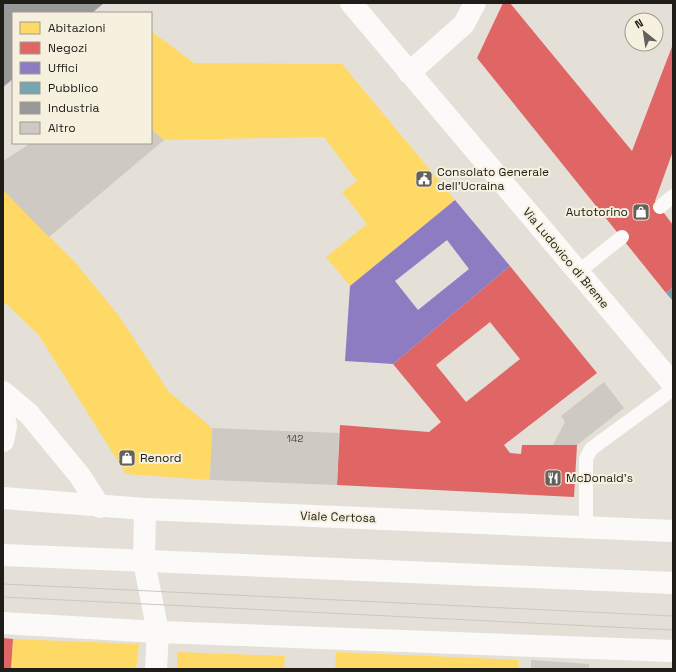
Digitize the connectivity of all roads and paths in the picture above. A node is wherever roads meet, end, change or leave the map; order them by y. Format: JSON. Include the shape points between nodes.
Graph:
{"nodes":[{"id":1,"x":351,"y":3,"type":"edge"},
{"id":2,"x":475,"y":3,"type":"edge"},
{"id":3,"x":409,"y":73,"type":"junction"},
{"id":4,"x":673,"y":196,"type":"edge"},
{"id":5,"x":660,"y":207,"type":"dead end"},
{"id":6,"x":622,"y":237,"type":"dead end"},
{"id":7,"x":578,"y":272,"type":"junction"},
{"id":8,"x":673,"y":384,"type":"edge"},
{"id":9,"x":673,"y":389,"type":"edge"},
{"id":10,"x":3,"y":392,"type":"edge"},
{"id":11,"x":3,"y":411,"type":"edge"},
{"id":12,"x":3,"y":441,"type":"edge"},
{"id":13,"x":3,"y":498,"type":"edge"},
{"id":14,"x":100,"y":507,"type":"junction"},
{"id":15,"x":145,"y":509,"type":"junction"},
{"id":16,"x":586,"y":527,"type":"junction"},
{"id":17,"x":673,"y":531,"type":"edge"},
{"id":18,"x":3,"y":555,"type":"edge"},
{"id":19,"x":144,"y":562,"type":"junction"},
{"id":20,"x":673,"y":583,"type":"edge"},
{"id":21,"x":3,"y":623,"type":"edge"},
{"id":22,"x":158,"y":632,"type":"junction"},
{"id":23,"x":673,"y":651,"type":"edge"},
{"id":24,"x":156,"y":669,"type":"edge"}],
"edges":[{"from":1,"to":3,"type":"street","name":"Via Ludovico di Breme"},
{"from":2,"to":3,"type":"street","via":[[464,24]]},
{"from":3,"to":7,"type":"street","name":"Via Ludovico di Breme"},
{"from":4,"to":5,"type":"lane"},
{"from":6,"to":7,"type":"lane"},
{"from":7,"to":8,"type":"street","name":"Via Ludovico di Breme"},
{"from":9,"to":16,"type":"lane","via":[[591,449],[586,459]]},
{"from":10,"to":14,"type":"street","via":[[29,414],[80,476]]},
{"from":11,"to":12,"type":"street","via":[[6,426]]},
{"from":13,"to":14,"type":"street","name":"Viale Certosa"},
{"from":14,"to":15,"type":"street","name":"Viale Certosa"},
{"from":15,"to":16,"type":"street","name":"Viale Certosa"},
{"from":15,"to":19,"type":"street"},
{"from":16,"to":17,"type":"street","name":"Viale Certosa"},
{"from":18,"to":19,"type":"street"},
{"from":19,"to":20,"type":"street"},
{"from":19,"to":22,"type":"street"},
{"from":21,"to":22,"type":"street"},
{"from":22,"to":23,"type":"street"},
{"from":22,"to":24,"type":"street"}]}
